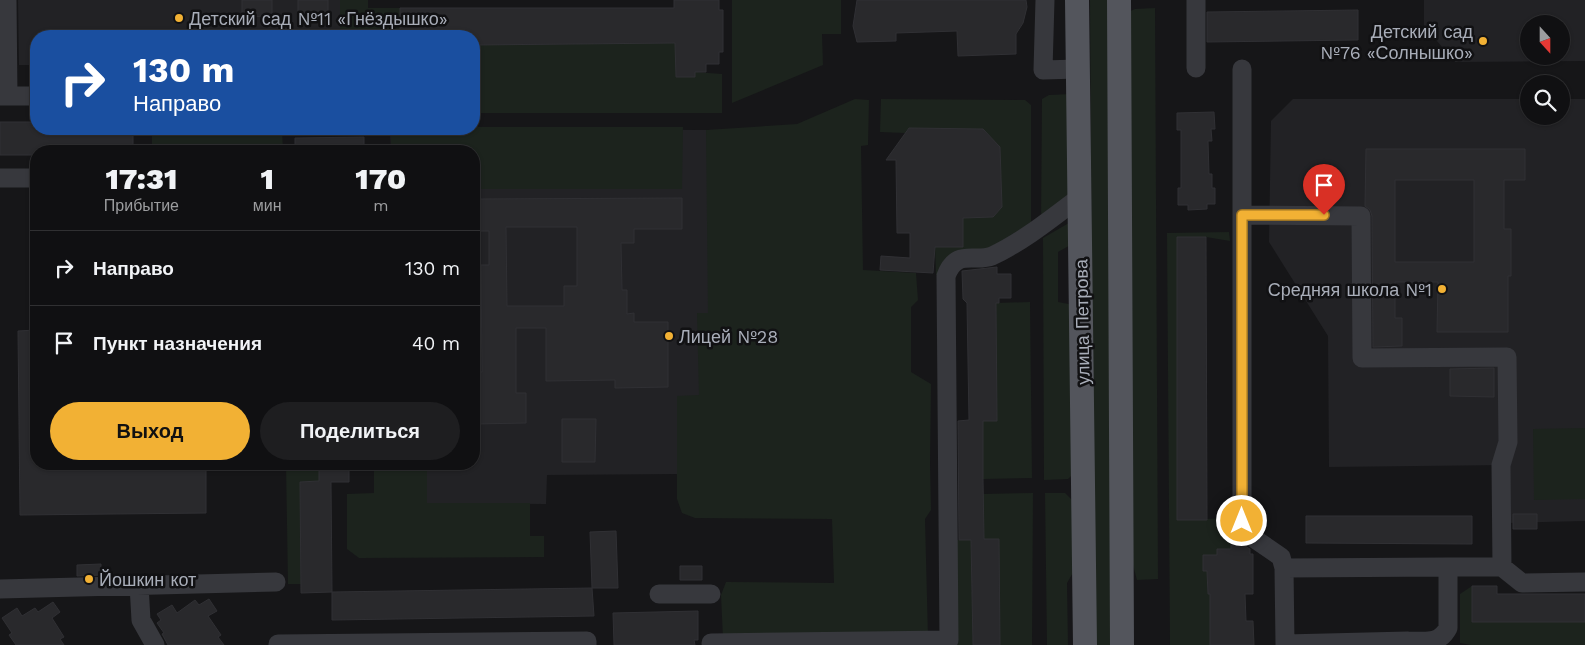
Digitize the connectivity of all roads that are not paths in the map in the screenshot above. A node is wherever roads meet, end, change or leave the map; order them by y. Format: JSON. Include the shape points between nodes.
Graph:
{"nodes":[{"id":1,"x":7,"y":0,"type":"edge"},
{"id":2,"x":1045,"y":0,"type":"edge"},
{"id":3,"x":1077,"y":0,"type":"edge"},
{"id":4,"x":1119,"y":0,"type":"edge"},
{"id":5,"x":1196,"y":0,"type":"edge"},
{"id":6,"x":1196,"y":68,"type":"dead end"},
{"id":7,"x":1078,"y":69,"type":"junction"},
{"id":8,"x":1242,"y":69,"type":"dead end"},
{"id":9,"x":4,"y":96,"type":"edge"},
{"id":10,"x":30,"y":96,"type":"edge"},
{"id":11,"x":0,"y":178,"type":"edge"},
{"id":12,"x":30,"y":178,"type":"edge"},
{"id":13,"x":1080,"y":197,"type":"junction"},
{"id":14,"x":1242,"y":215,"type":"junction"},
{"id":15,"x":1448,"y":567,"type":"junction"},
{"id":16,"x":1502,"y":567,"type":"junction"},
{"id":17,"x":1284,"y":568,"type":"junction"},
{"id":18,"x":276,"y":582,"type":"dead end"},
{"id":19,"x":1585,"y":582,"type":"edge"},
{"id":20,"x":139,"y":585,"type":"junction"},
{"id":21,"x":0,"y":589,"type":"edge"},
{"id":22,"x":659,"y":594,"type":"dead end"},
{"id":23,"x":711,"y":594,"type":"dead end"},
{"id":24,"x":711,"y":643,"type":"dead end"},
{"id":25,"x":1408,"y":643,"type":"edge"},
{"id":26,"x":278,"y":644,"type":"edge"},
{"id":27,"x":155,"y":645,"type":"edge"},
{"id":28,"x":587,"y":645,"type":"edge"},
{"id":29,"x":1085,"y":645,"type":"edge"},
{"id":30,"x":1122,"y":645,"type":"edge"}],
"edges":[{"from":1,"to":9,"type":"street"},
{"from":2,"to":7,"type":"street","via":[[1043,70]]},
{"from":3,"to":7,"type":"main road","name":"улица Петрова"},
{"from":4,"to":30,"type":"main road"},
{"from":5,"to":6,"type":"street"},
{"from":7,"to":13,"type":"main road","name":"улица Петрова"},
{"from":8,"to":14,"type":"street"},
{"from":9,"to":10,"type":"street"},
{"from":11,"to":12,"type":"street"},
{"from":13,"to":24,"type":"street","via":[[1037,229],[990,257],[964,257],[949,267],[946,276],[949,640]]},
{"from":13,"to":29,"type":"main road","name":"улица Петрова"},
{"from":14,"to":16,"type":"street","via":[[1361,216],[1362,358],[1507,357],[1508,442],[1501,465]]},
{"from":14,"to":17,"type":"street","via":[[1242,521],[1246,533],[1281,557]]},
{"from":15,"to":16,"type":"street"},
{"from":15,"to":17,"type":"street"},
{"from":15,"to":25,"type":"street","via":[[1448,628],[1444,637]]},
{"from":16,"to":19,"type":"street","via":[[1522,583]]},
{"from":17,"to":25,"type":"street","via":[[1285,644]]},
{"from":18,"to":20,"type":"street"},
{"from":20,"to":21,"type":"street"},
{"from":20,"to":27,"type":"street","via":[[141,620]]},
{"from":22,"to":23,"type":"street"},
{"from":26,"to":28,"type":"street","via":[[587,641]]}]}
